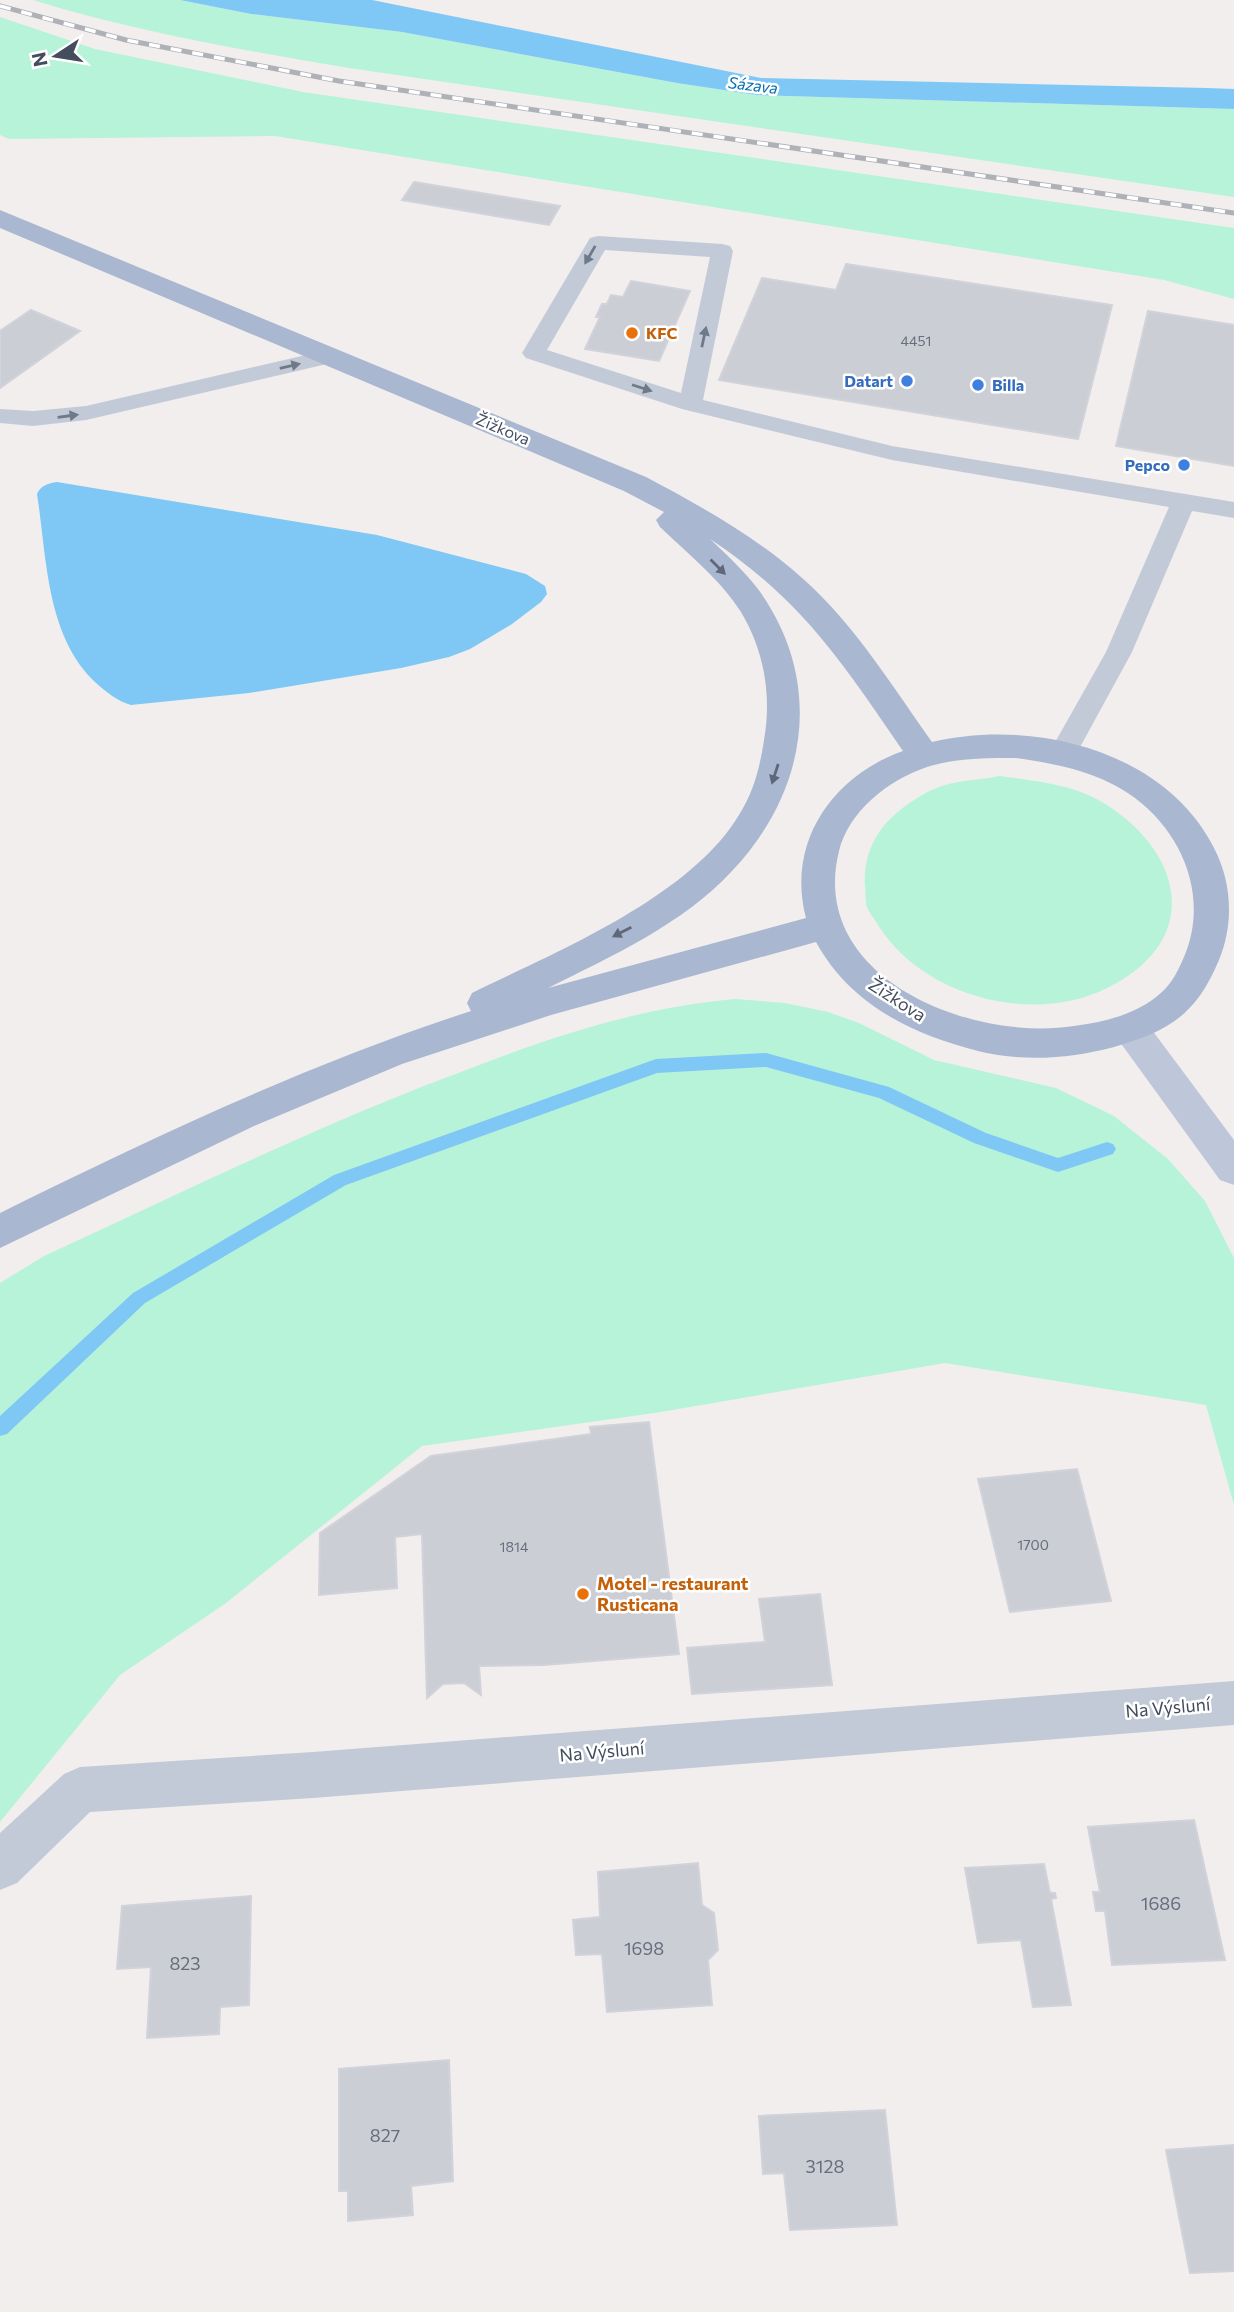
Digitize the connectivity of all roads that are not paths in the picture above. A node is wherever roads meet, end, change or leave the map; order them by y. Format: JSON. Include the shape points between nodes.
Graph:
{"nodes":[{"id":1,"x":0,"y":218,"type":"edge"},
{"id":2,"x":332,"y":356,"type":"junction"},
{"id":3,"x":691,"y":404,"type":"junction"},
{"id":4,"x":0,"y":416,"type":"edge"},
{"id":5,"x":635,"y":484,"type":"junction"},
{"id":6,"x":1182,"y":503,"type":"junction"},
{"id":7,"x":1234,"y":510,"type":"edge"},
{"id":8,"x":1063,"y":753,"type":"junction"},
{"id":9,"x":924,"y":755,"type":"junction"},
{"id":10,"x":1226,"y":880,"type":"edge"},
{"id":11,"x":825,"y":926,"type":"junction"},
{"id":12,"x":1130,"y":1028,"type":"junction"},
{"id":13,"x":387,"y":1054,"type":"junction"},
{"id":14,"x":1234,"y":1169,"type":"edge"},
{"id":15,"x":0,"y":1232,"type":"edge"},
{"id":16,"x":1234,"y":1703,"type":"edge"},
{"id":17,"x":0,"y":1866,"type":"edge"}],
"edges":[{"from":1,"to":2,"type":"main road","name":"Žižkova"},
{"from":4,"to":2,"type":"lane","one_way":true,"via":[[86,414]]},
{"from":2,"to":5,"type":"main road","name":"Žižkova"},
{"from":3,"to":3,"type":"lane","one_way":true,"via":[[722,251],[598,243],[534,353]]},
{"from":3,"to":6,"type":"lane","via":[[892,453]]},
{"from":5,"to":9,"type":"main road","name":"Žižkova","via":[[722,533],[794,588],[830,625]]},
{"from":5,"to":13,"type":"main road","one_way":true,"via":[[745,595],[771,640],[785,695],[783,749],[767,797],[730,855],[674,902]]},
{"from":6,"to":7,"type":"lane"},
{"from":6,"to":8,"type":"lane","via":[[1119,652]]},
{"from":8,"to":9,"type":"main road","name":"Žižkova","via":[[1016,746],[969,747]]},
{"from":8,"to":10,"type":"main road","name":"Žižkova","via":[[1107,768],[1146,789],[1178,816]]},
{"from":9,"to":11,"type":"main road","name":"Žižkova","via":[[863,787],[840,810],[824,836],[816,864]]},
{"from":10,"to":12,"type":"main road","name":"Žižkova","via":[[1221,924],[1207,965],[1176,1002]]},
{"from":11,"to":12,"type":"main road","name":"Žižkova","via":[[865,980],[907,1009],[969,1035],[1053,1044]]},
{"from":11,"to":13,"type":"main road","via":[[534,1006]]},
{"from":12,"to":14,"type":"main road"},
{"from":13,"to":15,"type":"main road","via":[[182,1143]]},
{"from":16,"to":17,"type":"street","name":"Na Výsluní","via":[[80,1790]]}]}
